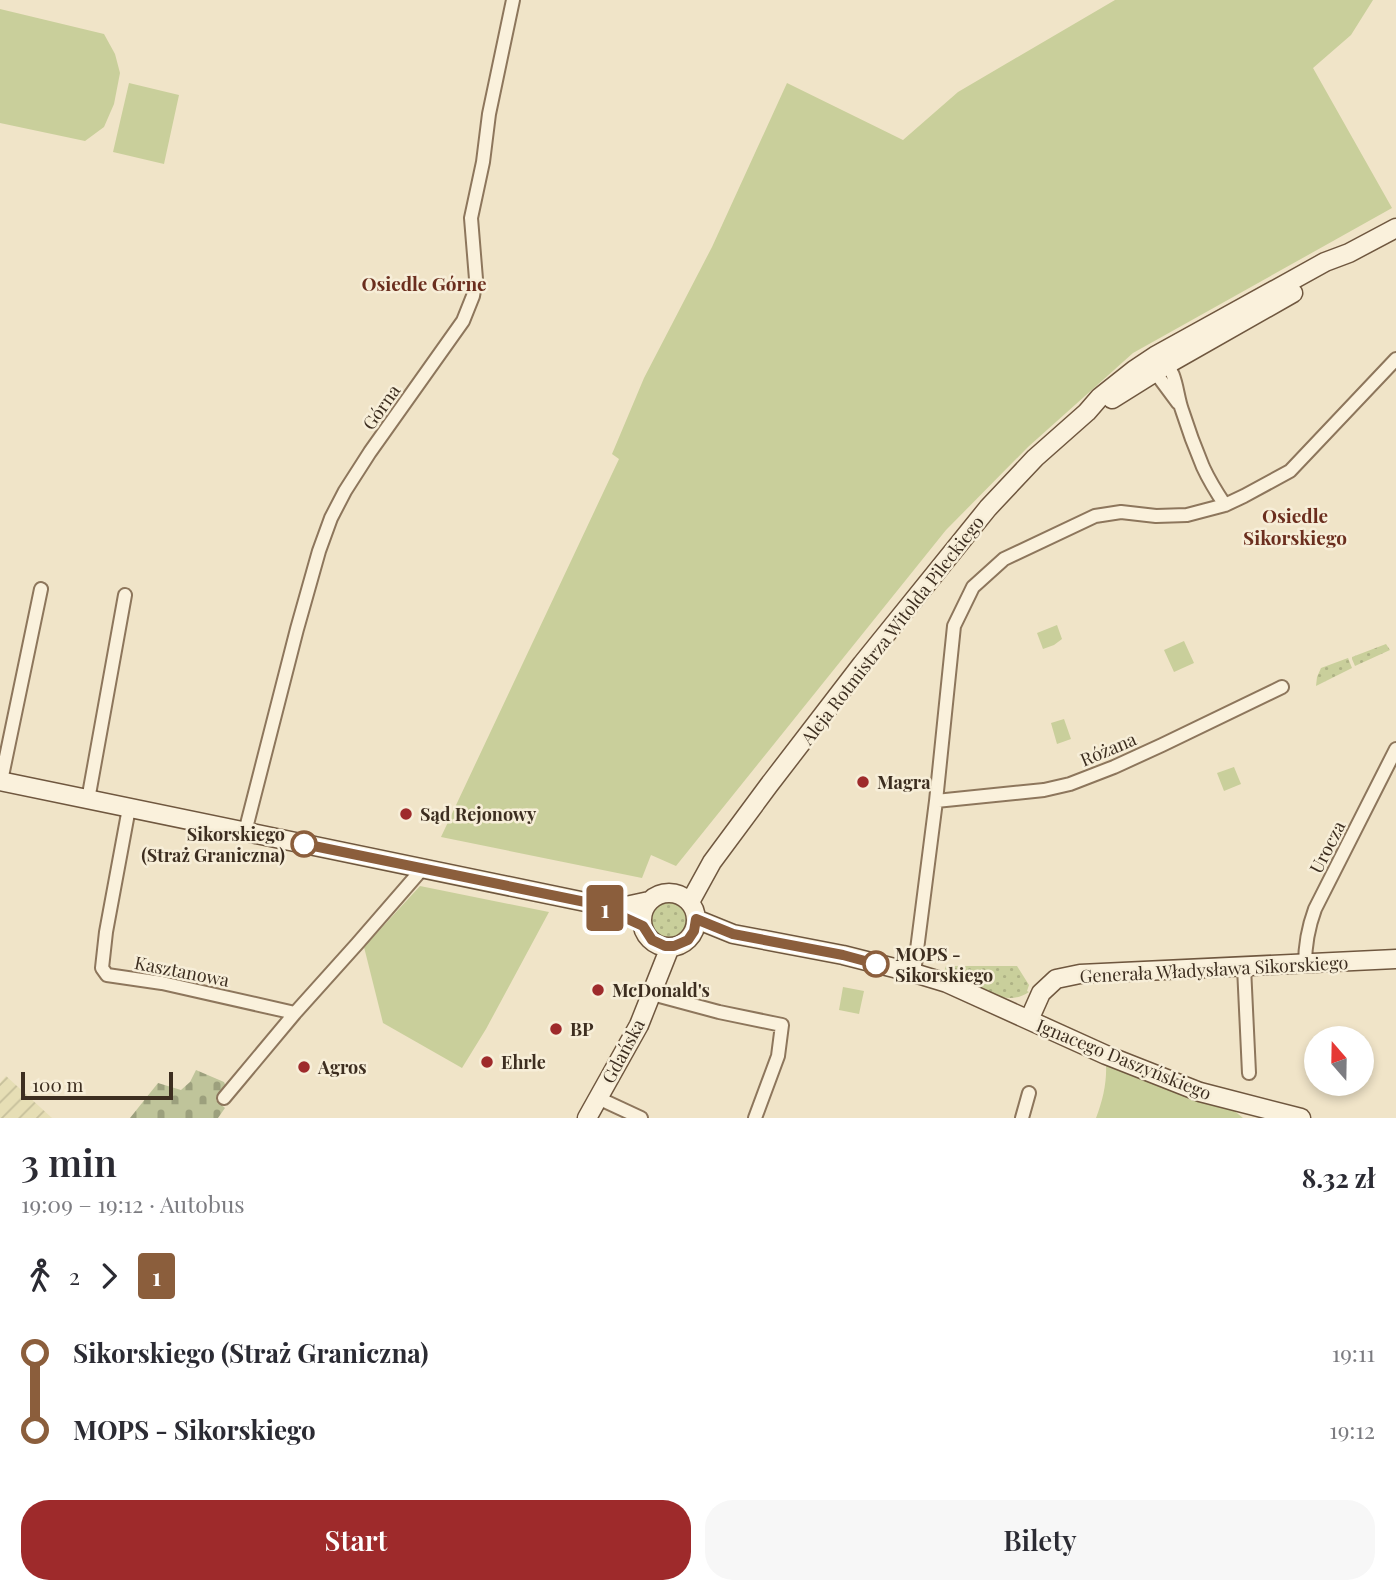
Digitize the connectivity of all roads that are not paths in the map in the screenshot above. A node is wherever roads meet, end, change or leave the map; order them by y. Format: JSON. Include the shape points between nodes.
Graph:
{"nodes":[{"id":1,"x":513,"y":0,"type":"edge"},
{"id":2,"x":1396,"y":228,"type":"edge"},
{"id":3,"x":1396,"y":359,"type":"edge"},
{"id":4,"x":1160,"y":364,"type":"junction"},
{"id":5,"x":1225,"y":505,"type":"junction"},
{"id":6,"x":41,"y":589,"type":"dead end"},
{"id":7,"x":125,"y":595,"type":"dead end"},
{"id":8,"x":1282,"y":687,"type":"dead end"},
{"id":9,"x":7,"y":724,"type":"edge"},
{"id":10,"x":1396,"y":749,"type":"edge"},
{"id":11,"x":1,"y":781,"type":"edge"},
{"id":12,"x":89,"y":800,"type":"junction"},
{"id":13,"x":936,"y":801,"type":"junction"},
{"id":14,"x":129,"y":808,"type":"junction"},
{"id":15,"x":245,"y":832,"type":"junction"},
{"id":16,"x":423,"y":868,"type":"junction"},
{"id":17,"x":649,"y":901,"type":"junction"},
{"id":18,"x":595,"y":904,"type":"junction"},
{"id":19,"x":688,"y":913,"type":"junction"},
{"id":20,"x":648,"y":933,"type":"junction"},
{"id":21,"x":670,"y":947,"type":"junction"},
{"id":22,"x":1396,"y":959,"type":"edge"},
{"id":23,"x":1305,"y":965,"type":"junction"},
{"id":24,"x":1244,"y":967,"type":"junction"},
{"id":25,"x":914,"y":973,"type":"junction"},
{"id":26,"x":653,"y":989,"type":"junction"},
{"id":27,"x":295,"y":1013,"type":"junction"},
{"id":28,"x":1028,"y":1020,"type":"junction"},
{"id":29,"x":1249,"y":1073,"type":"dead end"},
{"id":30,"x":1029,"y":1093,"type":"dead end"},
{"id":31,"x":224,"y":1098,"type":"dead end"},
{"id":32,"x":598,"y":1098,"type":"junction"},
{"id":33,"x":1262,"y":1113,"type":"edge"},
{"id":34,"x":587,"y":1118,"type":"edge"},
{"id":35,"x":641,"y":1118,"type":"edge"},
{"id":36,"x":755,"y":1118,"type":"edge"},
{"id":37,"x":1022,"y":1118,"type":"edge"},
{"id":38,"x":1301,"y":1118,"type":"edge"}],
"edges":[{"from":1,"to":15,"type":"street","name":"Górna","via":[[471,218],[473,296],[463,321],[370,452],[331,518]]},
{"from":2,"to":4,"type":"main road","name":"Aleja Rotmistrza Witolda Pileckiego","via":[[1313,269]]},
{"from":3,"to":5,"type":"street","via":[[1290,471]]},
{"from":4,"to":5,"type":"street","via":[[1203,466]]},
{"from":4,"to":19,"type":"main road","name":"Aleja Rotmistrza Witolda Pileckiego","via":[[1087,412],[988,508],[712,862],[690,878]]},
{"from":5,"to":13,"type":"street","via":[[1171,516],[1121,512],[1095,516],[1004,559],[973,587],[954,626]]},
{"from":6,"to":9,"type":"street"},
{"from":7,"to":12,"type":"street"},
{"from":8,"to":13,"type":"street","name":"Różana","via":[[1070,784]]},
{"from":9,"to":11,"type":"street"},
{"from":10,"to":23,"type":"street","name":"Urocza","via":[[1315,909],[1305,945]]},
{"from":11,"to":12,"type":"main road"},
{"from":12,"to":14,"type":"main road"},
{"from":13,"to":25,"type":"street"},
{"from":14,"to":15,"type":"main road"},
{"from":14,"to":27,"type":"street","name":"Kasztanowa","via":[[106,932],[102,968],[107,975]]},
{"from":15,"to":16,"type":"main road"},
{"from":16,"to":18,"type":"main road"},
{"from":16,"to":27,"type":"street"},
{"from":17,"to":18,"type":"main road","via":[[626,906]]},
{"from":17,"to":19,"type":"main road","via":[[662,894]]},
{"from":17,"to":20,"type":"main road","via":[[643,913]]},
{"from":18,"to":20,"type":"main road"},
{"from":19,"to":21,"type":"main road","via":[[684,943]]},
{"from":19,"to":25,"type":"main road","via":[[733,934]]},
{"from":20,"to":21,"type":"main road","via":[[660,945]]},
{"from":20,"to":26,"type":"main road","name":"Gdańska"},
{"from":21,"to":26,"type":"main road","name":"Gdańska"},
{"from":22,"to":23,"type":"main road","name":"Generała Władysława Sikorskiego"},
{"from":23,"to":24,"type":"main road","name":"Generała Władysława Sikorskiego"},
{"from":24,"to":28,"type":"main road","name":"Generała Władysława Sikorskiego","via":[[1056,979],[1041,993]]},
{"from":24,"to":29,"type":"street"},
{"from":25,"to":28,"type":"main road"},
{"from":26,"to":32,"type":"main road","name":"Gdańska","via":[[639,1025]]},
{"from":26,"to":36,"type":"street","via":[[719,1012],[782,1025],[778,1056]]},
{"from":27,"to":31,"type":"street"},
{"from":28,"to":33,"type":"main road","name":"Ignacego Daszyńskiego","via":[[1106,1055]]},
{"from":30,"to":37,"type":"street"},
{"from":32,"to":34,"type":"main road","name":"Gdańska"},
{"from":32,"to":35,"type":"street"},
{"from":33,"to":38,"type":"main road","name":"Ignacego Daszyńskiego"}]}
